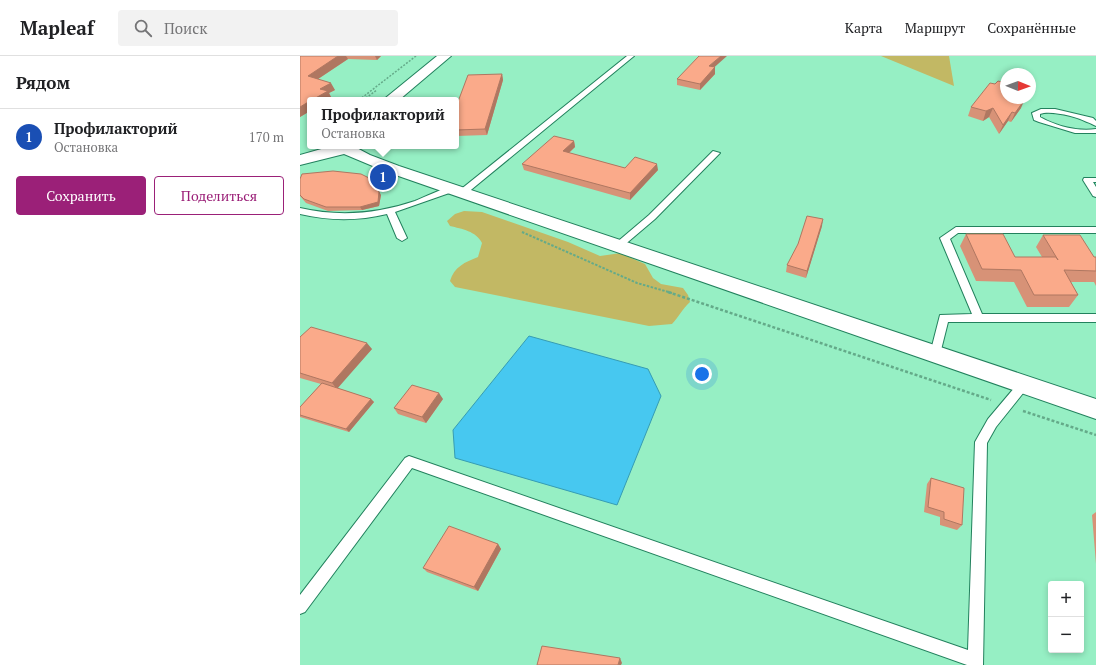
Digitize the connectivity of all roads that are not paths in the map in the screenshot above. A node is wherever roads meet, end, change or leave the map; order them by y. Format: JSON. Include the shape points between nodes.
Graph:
{"nodes":[{"id":1,"x":445,"y":56,"type":"edge"},
{"id":2,"x":631,"y":56,"type":"edge"},
{"id":3,"x":394,"y":97,"type":"edge"},
{"id":4,"x":1096,"y":124,"type":"edge"},
{"id":5,"x":1096,"y":131,"type":"edge"},
{"id":6,"x":342,"y":149,"type":"edge"},
{"id":7,"x":350,"y":149,"type":"edge"},
{"id":8,"x":716,"y":153,"type":"dead end"},
{"id":9,"x":300,"y":160,"type":"edge"},
{"id":10,"x":1096,"y":180,"type":"edge"},
{"id":11,"x":458,"y":191,"type":"junction"},
{"id":12,"x":1096,"y":194,"type":"edge"},
{"id":13,"x":390,"y":210,"type":"junction"},
{"id":14,"x":300,"y":211,"type":"edge"},
{"id":15,"x":1096,"y":230,"type":"edge"},
{"id":16,"x":402,"y":238,"type":"dead end"},
{"id":17,"x":619,"y":246,"type":"junction"},
{"id":18,"x":978,"y":317,"type":"junction"},
{"id":19,"x":1096,"y":318,"type":"edge"},
{"id":20,"x":935,"y":354,"type":"junction"},
{"id":21,"x":1024,"y":384,"type":"junction"},
{"id":22,"x":1096,"y":409,"type":"edge"},
{"id":23,"x":300,"y":607,"type":"edge"},
{"id":24,"x":975,"y":662,"type":"edge"}],
"edges":[{"from":1,"to":3,"type":"street"},
{"from":2,"to":11,"type":"lane"},
{"from":4,"to":5,"type":"lane","via":[[1090,120],[1048,110],[1036,113],[1037,118],[1043,122],[1086,133]]},
{"from":6,"to":9,"type":"street"},
{"from":7,"to":11,"type":"street","via":[[364,158]]},
{"from":8,"to":17,"type":"lane"},
{"from":10,"to":12,"type":"lane","via":[[1087,180]]},
{"from":11,"to":13,"type":"lane"},
{"from":11,"to":17,"type":"street"},
{"from":13,"to":14,"type":"lane","via":[[334,218],[314,216]]},
{"from":13,"to":16,"type":"lane"},
{"from":15,"to":18,"type":"lane","via":[[956,230],[945,238]]},
{"from":17,"to":20,"type":"street"},
{"from":18,"to":19,"type":"lane"},
{"from":18,"to":20,"type":"lane","via":[[944,318]]},
{"from":20,"to":21,"type":"street"},
{"from":21,"to":22,"type":"street"},
{"from":21,"to":24,"type":"lane","via":[[992,422],[981,442]]},
{"from":23,"to":24,"type":"lane","via":[[409,462]]}]}
